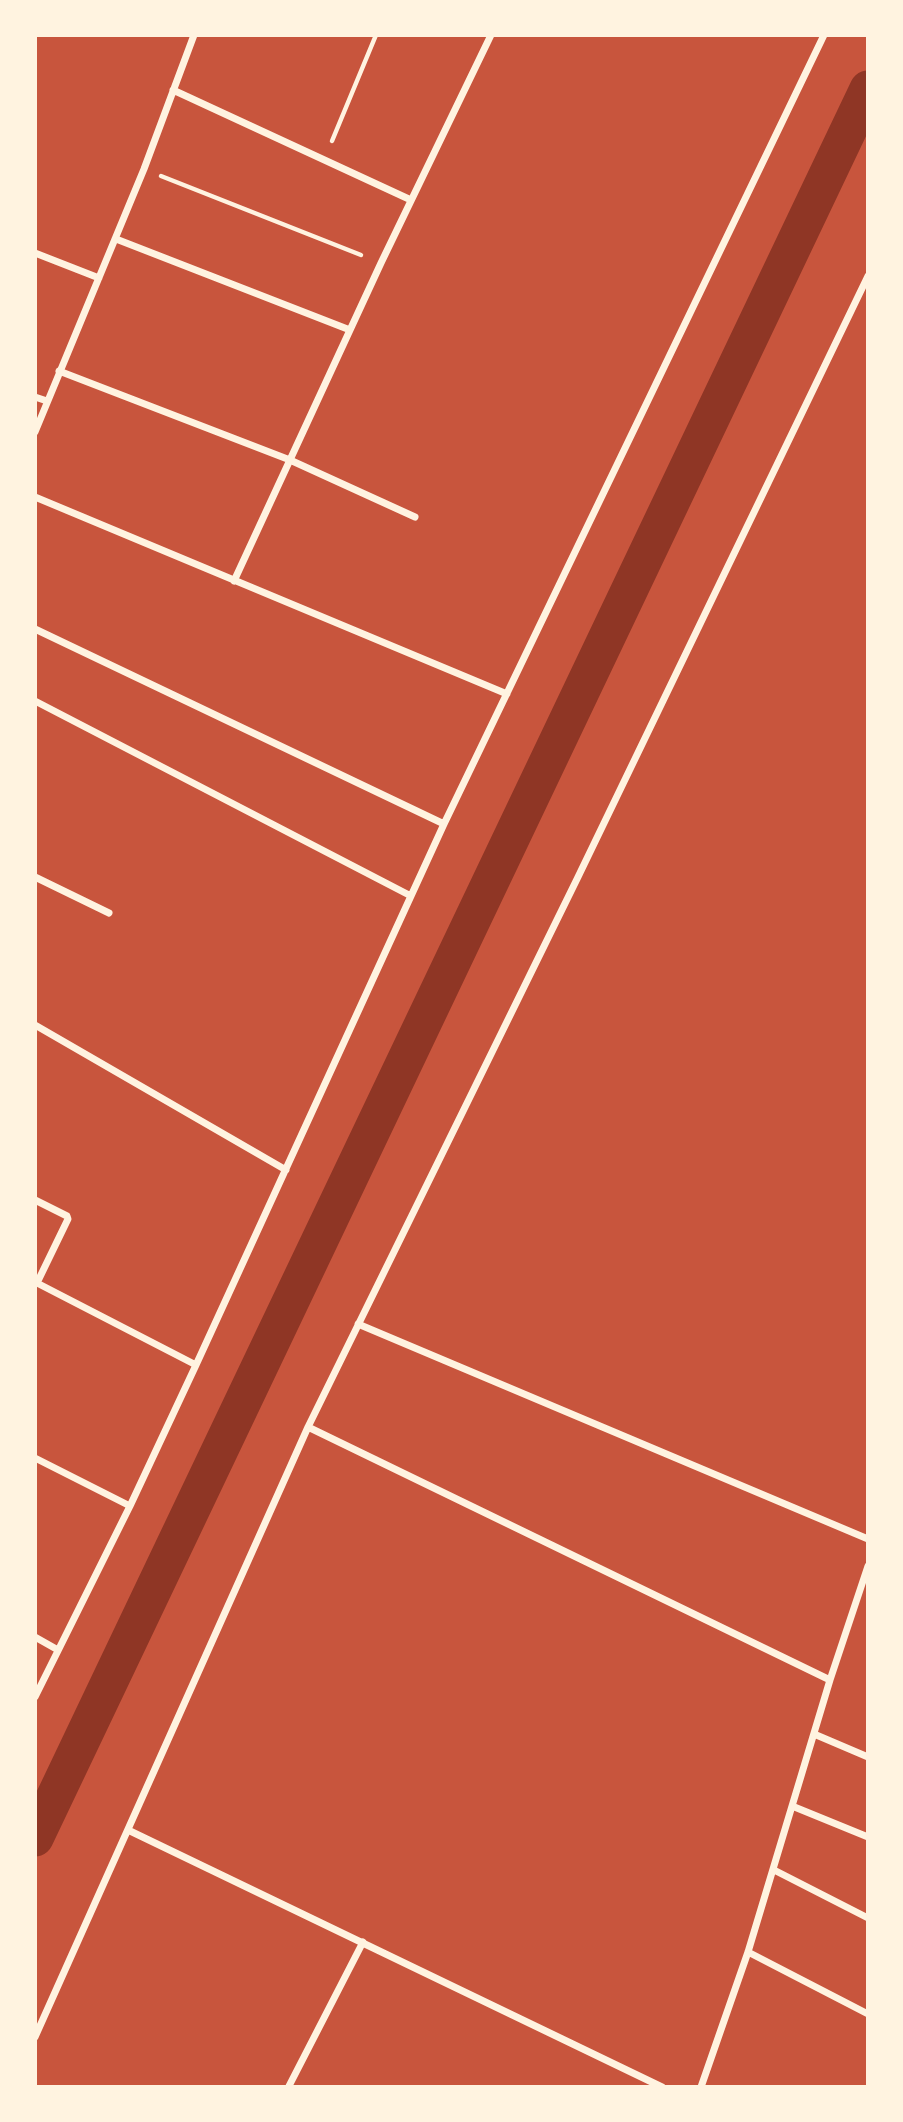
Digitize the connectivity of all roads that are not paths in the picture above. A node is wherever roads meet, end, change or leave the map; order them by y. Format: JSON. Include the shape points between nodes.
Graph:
{"nodes":[{"id":1,"x":194,"y":35,"type":"edge"},
{"id":2,"x":491,"y":35,"type":"edge"},
{"id":3,"x":824,"y":35,"type":"edge"},
{"id":4,"x":173,"y":90,"type":"junction"},
{"id":5,"x":411,"y":200,"type":"junction"},
{"id":6,"x":116,"y":239,"type":"junction"},
{"id":7,"x":35,"y":253,"type":"edge"},
{"id":8,"x":868,"y":276,"type":"edge"},
{"id":9,"x":99,"y":278,"type":"junction"},
{"id":10,"x":351,"y":330,"type":"junction"},
{"id":11,"x":60,"y":371,"type":"junction"},
{"id":12,"x":35,"y":397,"type":"edge"},
{"id":13,"x":47,"y":401,"type":"junction"},
{"id":14,"x":35,"y":432,"type":"edge"},
{"id":15,"x":290,"y":460,"type":"junction"},
{"id":16,"x":35,"y":497,"type":"edge"},
{"id":17,"x":415,"y":517,"type":"dead end"},
{"id":18,"x":234,"y":580,"type":"junction"},
{"id":19,"x":35,"y":629,"type":"edge"},
{"id":20,"x":507,"y":694,"type":"junction"},
{"id":21,"x":35,"y":701,"type":"edge"},
{"id":22,"x":444,"y":824,"type":"junction"},
{"id":23,"x":35,"y":877,"type":"edge"},
{"id":24,"x":411,"y":896,"type":"junction"},
{"id":25,"x":109,"y":913,"type":"dead end"},
{"id":26,"x":35,"y":1024,"type":"edge"},
{"id":27,"x":286,"y":1170,"type":"junction"},
{"id":28,"x":35,"y":1200,"type":"edge"},
{"id":29,"x":358,"y":1324,"type":"junction"},
{"id":30,"x":196,"y":1366,"type":"junction"},
{"id":31,"x":308,"y":1427,"type":"junction"},
{"id":32,"x":35,"y":1458,"type":"edge"},
{"id":33,"x":130,"y":1506,"type":"junction"},
{"id":34,"x":868,"y":1539,"type":"edge"},
{"id":35,"x":868,"y":1566,"type":"edge"},
{"id":36,"x":35,"y":1637,"type":"edge"},
{"id":37,"x":58,"y":1650,"type":"junction"},
{"id":38,"x":830,"y":1680,"type":"junction"},
{"id":39,"x":35,"y":1697,"type":"edge"},
{"id":40,"x":814,"y":1734,"type":"junction"},
{"id":41,"x":868,"y":1757,"type":"edge"},
{"id":42,"x":792,"y":1806,"type":"junction"},
{"id":43,"x":128,"y":1829,"type":"junction"},
{"id":44,"x":868,"y":1837,"type":"edge"},
{"id":45,"x":774,"y":1870,"type":"junction"},
{"id":46,"x":868,"y":1918,"type":"edge"},
{"id":47,"x":363,"y":1942,"type":"junction"},
{"id":48,"x":748,"y":1952,"type":"junction"},
{"id":49,"x":868,"y":2014,"type":"edge"},
{"id":50,"x":35,"y":2037,"type":"edge"},
{"id":51,"x":289,"y":2087,"type":"edge"},
{"id":52,"x":663,"y":2087,"type":"edge"},
{"id":53,"x":701,"y":2087,"type":"edge"}],
"edges":[{"from":1,"to":4,"type":"street"},
{"from":2,"to":5,"type":"street"},
{"from":3,"to":20,"type":"street"},
{"from":4,"to":5,"type":"street"},
{"from":4,"to":6,"type":"street"},
{"from":5,"to":10,"type":"street"},
{"from":6,"to":9,"type":"street"},
{"from":6,"to":10,"type":"street"},
{"from":7,"to":9,"type":"street"},
{"from":8,"to":29,"type":"street"},
{"from":9,"to":11,"type":"street"},
{"from":10,"to":15,"type":"street"},
{"from":11,"to":13,"type":"street"},
{"from":11,"to":15,"type":"street"},
{"from":12,"to":13,"type":"street"},
{"from":13,"to":14,"type":"street"},
{"from":15,"to":17,"type":"street"},
{"from":15,"to":18,"type":"street"},
{"from":16,"to":18,"type":"street"},
{"from":18,"to":20,"type":"street"},
{"from":19,"to":22,"type":"street"},
{"from":20,"to":22,"type":"street"},
{"from":21,"to":24,"type":"street"},
{"from":22,"to":24,"type":"street"},
{"from":23,"to":25,"type":"street"},
{"from":24,"to":27,"type":"street"},
{"from":26,"to":27,"type":"street"},
{"from":27,"to":30,"type":"street"},
{"from":28,"to":30,"type":"street","via":[[68,1219],[37,1283]]},
{"from":29,"to":31,"type":"street"},
{"from":29,"to":34,"type":"street"},
{"from":30,"to":33,"type":"street"},
{"from":31,"to":38,"type":"street"},
{"from":31,"to":43,"type":"street"},
{"from":32,"to":33,"type":"street"},
{"from":33,"to":37,"type":"street"},
{"from":35,"to":38,"type":"street"},
{"from":36,"to":37,"type":"street"},
{"from":37,"to":39,"type":"street"},
{"from":38,"to":40,"type":"street"},
{"from":40,"to":41,"type":"street"},
{"from":40,"to":42,"type":"street"},
{"from":42,"to":44,"type":"street"},
{"from":42,"to":45,"type":"street"},
{"from":43,"to":47,"type":"street"},
{"from":43,"to":50,"type":"street"},
{"from":45,"to":46,"type":"street"},
{"from":45,"to":48,"type":"street"},
{"from":47,"to":51,"type":"street"},
{"from":47,"to":52,"type":"street"},
{"from":48,"to":49,"type":"street"},
{"from":48,"to":53,"type":"street"}]}
